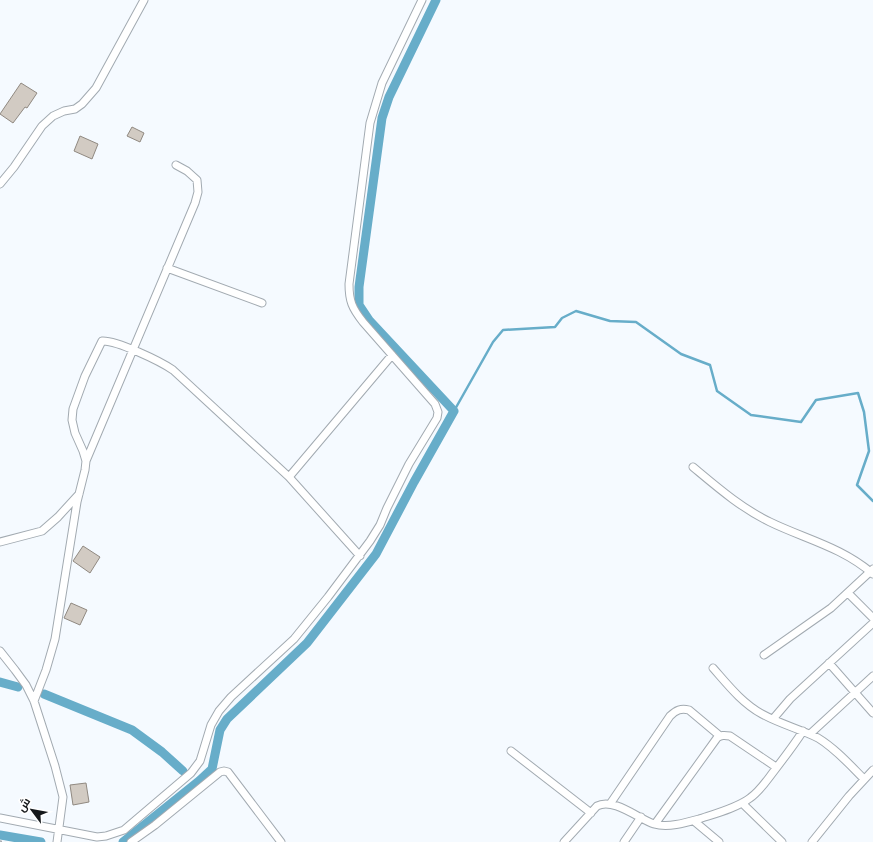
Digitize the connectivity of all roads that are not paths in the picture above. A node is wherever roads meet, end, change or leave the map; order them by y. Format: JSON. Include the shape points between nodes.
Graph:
{"nodes":[{"id":1,"x":144,"y":0,"type":"edge"},
{"id":2,"x":422,"y":0,"type":"edge"},
{"id":3,"x":176,"y":165,"type":"dead end"},
{"id":4,"x":0,"y":184,"type":"edge"},
{"id":5,"x":167,"y":268,"type":"junction"},
{"id":6,"x":262,"y":303,"type":"dead end"},
{"id":7,"x":133,"y":350,"type":"junction"},
{"id":8,"x":392,"y":355,"type":"junction"},
{"id":9,"x":86,"y":461,"type":"junction"},
{"id":10,"x":693,"y":467,"type":"dead end"},
{"id":11,"x":289,"y":477,"type":"junction"},
{"id":12,"x":79,"y":494,"type":"junction"},
{"id":13,"x":0,"y":542,"type":"edge"},
{"id":14,"x":360,"y":556,"type":"junction"},
{"id":15,"x":872,"y":572,"type":"edge"},
{"id":16,"x":848,"y":593,"type":"junction"},
{"id":17,"x":873,"y":618,"type":"edge"},
{"id":18,"x":873,"y":623,"type":"edge"},
{"id":19,"x":0,"y":651,"type":"edge"},
{"id":20,"x":764,"y":654,"type":"dead end"},
{"id":21,"x":829,"y":663,"type":"junction"},
{"id":22,"x":713,"y":668,"type":"dead end"},
{"id":23,"x":873,"y":676,"type":"edge"},
{"id":24,"x":855,"y":693,"type":"junction"},
{"id":25,"x":34,"y":701,"type":"junction"},
{"id":26,"x":873,"y":713,"type":"edge"},
{"id":27,"x":773,"y":719,"type":"junction"},
{"id":28,"x":807,"y":733,"type":"junction"},
{"id":29,"x":720,"y":736,"type":"junction"},
{"id":30,"x":511,"y":751,"type":"dead end"},
{"id":31,"x":776,"y":767,"type":"junction"},
{"id":32,"x":873,"y":770,"type":"edge"},
{"id":33,"x":864,"y":779,"type":"junction"},
{"id":34,"x":742,"y":803,"type":"junction"},
{"id":35,"x":610,"y":804,"type":"junction"},
{"id":36,"x":591,"y":813,"type":"junction"},
{"id":37,"x":641,"y":817,"type":"junction"},
{"id":38,"x":0,"y":818,"type":"edge"},
{"id":39,"x":694,"y":821,"type":"junction"},
{"id":40,"x":654,"y":824,"type":"junction"},
{"id":41,"x":59,"y":830,"type":"junction"},
{"id":42,"x":57,"y":842,"type":"edge"},
{"id":43,"x":131,"y":842,"type":"edge"},
{"id":44,"x":281,"y":842,"type":"edge"},
{"id":45,"x":564,"y":842,"type":"edge"},
{"id":46,"x":624,"y":842,"type":"edge"},
{"id":47,"x":719,"y":842,"type":"edge"},
{"id":48,"x":782,"y":842,"type":"edge"},
{"id":49,"x":812,"y":842,"type":"edge"}],
"edges":[{"from":1,"to":4,"type":"street","via":[[90,96],[75,108],[53,116],[42,126]]},
{"from":2,"to":8,"type":"street","via":[[382,83],[370,123],[349,284],[349,298],[355,312]]},
{"from":3,"to":5,"type":"street","via":[[194,176],[198,192]]},
{"from":5,"to":6,"type":"street"},
{"from":5,"to":7,"type":"street"},
{"from":7,"to":9,"type":"street"},
{"from":7,"to":9,"type":"street","via":[[102,341],[85,376],[73,409],[72,420]]},
{"from":7,"to":11,"type":"street","via":[[158,360],[173,370]]},
{"from":8,"to":11,"type":"street"},
{"from":8,"to":14,"type":"street","via":[[435,404],[438,415],[409,464],[380,525]]},
{"from":9,"to":12,"type":"street"},
{"from":10,"to":15,"type":"street","via":[[760,517],[841,553]]},
{"from":11,"to":14,"type":"street"},
{"from":12,"to":13,"type":"street","via":[[42,530]]},
{"from":12,"to":25,"type":"street","via":[[55,639]]},
{"from":14,"to":41,"type":"street","via":[[294,639],[219,711],[211,725],[200,761],[191,773],[116,834],[96,837]]},
{"from":15,"to":16,"type":"street"},
{"from":16,"to":17,"type":"street"},
{"from":16,"to":20,"type":"street"},
{"from":18,"to":21,"type":"street"},
{"from":19,"to":25,"type":"street"},
{"from":21,"to":24,"type":"street"},
{"from":21,"to":27,"type":"street","via":[[790,699]]},
{"from":22,"to":27,"type":"street","via":[[751,707]]},
{"from":23,"to":24,"type":"street"},
{"from":24,"to":26,"type":"street"},
{"from":24,"to":28,"type":"street"},
{"from":25,"to":41,"type":"street","via":[[63,797]]},
{"from":27,"to":28,"type":"street"},
{"from":28,"to":31,"type":"street"},
{"from":28,"to":33,"type":"street","via":[[827,744]]},
{"from":29,"to":31,"type":"street","via":[[730,736]]},
{"from":29,"to":35,"type":"street","via":[[689,710],[676,710]]},
{"from":29,"to":40,"type":"street"},
{"from":30,"to":36,"type":"street"},
{"from":31,"to":34,"type":"street","via":[[761,788]]},
{"from":32,"to":33,"type":"street"},
{"from":33,"to":49,"type":"street"},
{"from":34,"to":39,"type":"street"},
{"from":34,"to":48,"type":"street"},
{"from":35,"to":36,"type":"street","via":[[601,804]]},
{"from":35,"to":37,"type":"street"},
{"from":36,"to":45,"type":"street"},
{"from":37,"to":40,"type":"street"},
{"from":37,"to":46,"type":"street"},
{"from":38,"to":41,"type":"street"},
{"from":39,"to":40,"type":"street","via":[[685,824]]},
{"from":39,"to":47,"type":"street"},
{"from":41,"to":42,"type":"street"},
{"from":43,"to":44,"type":"street","via":[[224,771],[228,772]]}]}
